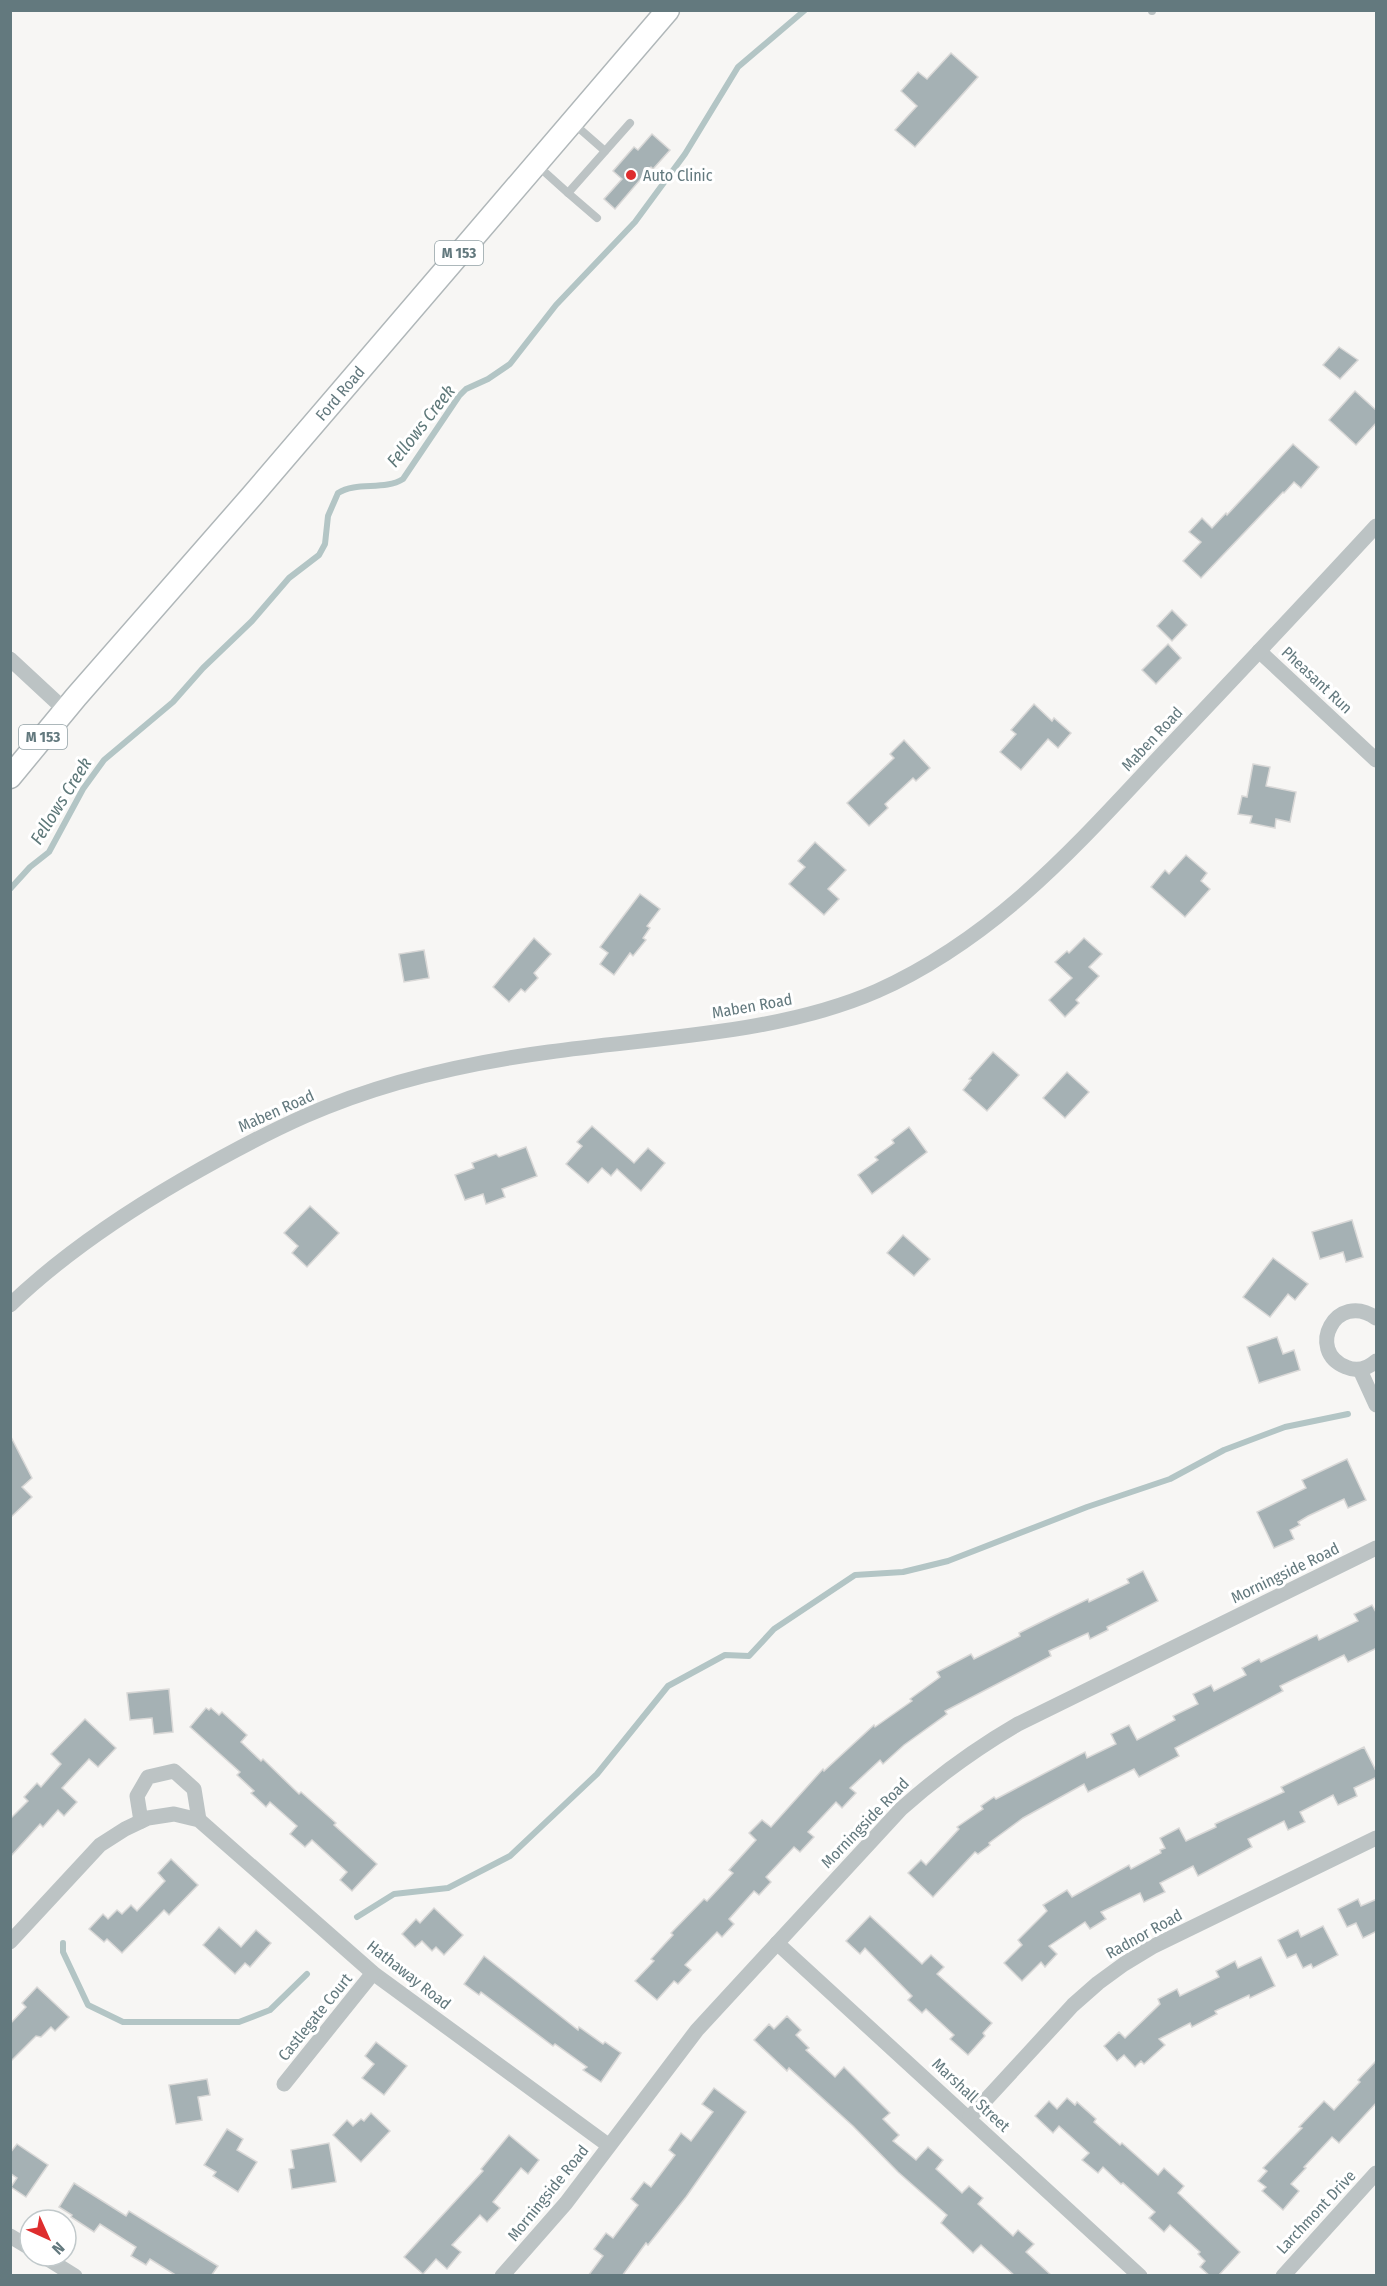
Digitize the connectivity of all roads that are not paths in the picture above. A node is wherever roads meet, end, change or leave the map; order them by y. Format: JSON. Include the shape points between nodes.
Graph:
{"nodes":[{"id":1,"x":668,"y":10,"type":"edge"},
{"id":2,"x":572,"y":122,"type":"junction"},
{"id":3,"x":630,"y":123,"type":"dead end"},
{"id":4,"x":605,"y":151,"type":"junction"},
{"id":5,"x":536,"y":164,"type":"junction"},
{"id":6,"x":568,"y":193,"type":"junction"},
{"id":7,"x":597,"y":218,"type":"dead end"},
{"id":8,"x":1377,"y":526,"type":"edge"},
{"id":9,"x":1259,"y":651,"type":"junction"},
{"id":10,"x":10,"y":659,"type":"edge"},
{"id":11,"x":65,"y":710,"type":"junction"},
{"id":12,"x":1377,"y":760,"type":"edge"},
{"id":13,"x":10,"y":777,"type":"edge"},
{"id":14,"x":10,"y":1305,"type":"edge"},
{"id":15,"x":1377,"y":1317,"type":"edge"},
{"id":16,"x":1377,"y":1362,"type":"edge"},
{"id":17,"x":1360,"y":1370,"type":"junction"},
{"id":18,"x":1377,"y":1405,"type":"edge"},
{"id":19,"x":1377,"y":1548,"type":"edge"},
{"id":20,"x":199,"y":1820,"type":"junction"},
{"id":21,"x":141,"y":1821,"type":"junction"},
{"id":22,"x":1377,"y":1838,"type":"edge"},
{"id":23,"x":10,"y":1942,"type":"edge"},
{"id":24,"x":777,"y":1943,"type":"junction"},
{"id":25,"x":373,"y":1973,"type":"junction"},
{"id":26,"x":284,"y":2084,"type":"dead end"},
{"id":27,"x":970,"y":2117,"type":"junction"},
{"id":28,"x":608,"y":2145,"type":"junction"},
{"id":29,"x":1377,"y":2173,"type":"edge"},
{"id":30,"x":62,"y":2268,"type":"edge"},
{"id":31,"x":75,"y":2276,"type":"edge"},
{"id":32,"x":502,"y":2276,"type":"edge"},
{"id":33,"x":1140,"y":2276,"type":"edge"},
{"id":34,"x":1283,"y":2276,"type":"edge"}],
"edges":[{"from":1,"to":2,"type":"main road","name":"Ford Road","number":"M 153"},
{"from":2,"to":4,"type":"lane"},
{"from":2,"to":5,"type":"main road","name":"Ford Road","number":"M 153"},
{"from":3,"to":4,"type":"lane"},
{"from":4,"to":6,"type":"lane"},
{"from":5,"to":6,"type":"lane"},
{"from":5,"to":11,"type":"main road","name":"Ford Road","number":"M 153"},
{"from":6,"to":7,"type":"lane"},
{"from":8,"to":9,"type":"street","name":"Maben Road"},
{"from":9,"to":12,"type":"street","name":"Pheasant Run"},
{"from":9,"to":14,"type":"street","name":"Maben Road","via":[[1041,881],[973,936],[902,979],[844,1004],[783,1020],[504,1058],[362,1094],[245,1144],[150,1199],[81,1244]]},
{"from":10,"to":11,"type":"street"},
{"from":11,"to":13,"type":"main road","name":"Ford Road","number":"M 153"},
{"from":15,"to":17,"type":"street","via":[[1352,1310],[1342,1313],[1329,1330],[1328,1349],[1333,1358],[1340,1365]]},
{"from":16,"to":17,"type":"street"},
{"from":17,"to":18,"type":"street"},
{"from":19,"to":24,"type":"street","name":"Morningside Road","via":[[1018,1724],[974,1750],[901,1809]]},
{"from":20,"to":21,"type":"street","via":[[174,1814]]},
{"from":20,"to":21,"type":"street","via":[[194,1789],[174,1771],[148,1778],[137,1796]]},
{"from":20,"to":25,"type":"street","name":"Hathaway Road"},
{"from":21,"to":23,"type":"street","via":[[100,1845]]},
{"from":22,"to":27,"type":"street","name":"Radnor Road","via":[[1124,1964],[1074,2005]]},
{"from":24,"to":27,"type":"street","name":"Marshall Street"},
{"from":24,"to":28,"type":"street","name":"Morningside Road","via":[[678,2052]]},
{"from":25,"to":26,"type":"street","name":"Castlegate Court"},
{"from":25,"to":28,"type":"street","name":"Hathaway Road"},
{"from":27,"to":33,"type":"street","name":"Marshall Street"},
{"from":28,"to":32,"type":"street","name":"Morningside Road","via":[[546,2228]]},
{"from":29,"to":34,"type":"street","name":"Larchmont Drive"},
{"from":30,"to":31,"type":"street"}]}
